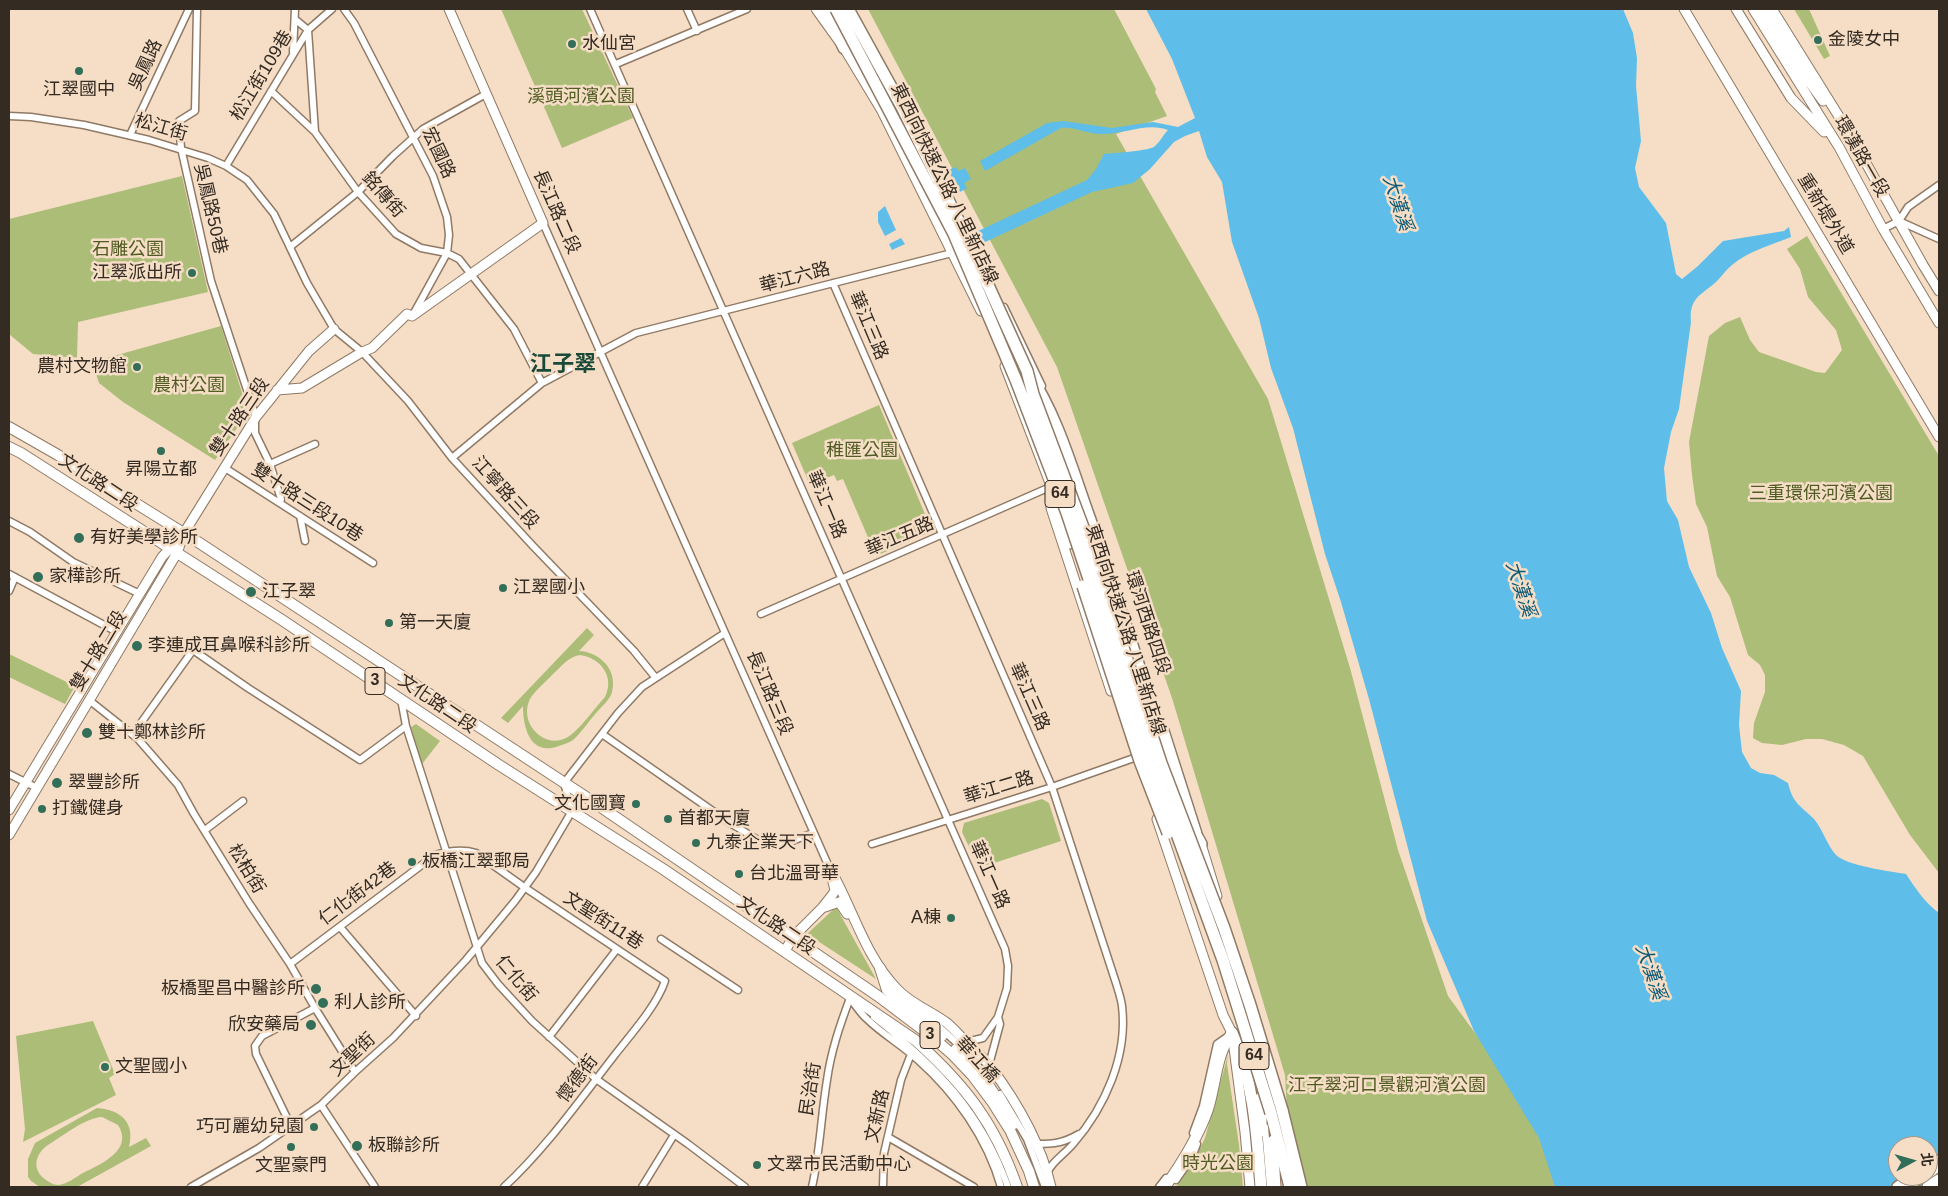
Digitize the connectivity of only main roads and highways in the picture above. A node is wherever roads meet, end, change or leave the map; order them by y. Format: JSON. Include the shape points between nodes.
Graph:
{"nodes":[{"id":1,"x":827,"y":9,"type":"edge"},
{"id":2,"x":838,"y":9,"type":"edge"},
{"id":3,"x":849,"y":9,"type":"edge"},
{"id":4,"x":844,"y":48,"type":"road end"},
{"id":5,"x":1027,"y":371,"type":"junction"},
{"id":6,"x":9,"y":427,"type":"edge"},
{"id":7,"x":9,"y":447,"type":"edge"},
{"id":8,"x":1051,"y":489,"type":"road end"},
{"id":9,"x":1200,"y":844,"type":"road end"},
{"id":10,"x":811,"y":950,"type":"joint"},
{"id":11,"x":880,"y":968,"type":"road end"},
{"id":12,"x":1236,"y":999,"type":"junction"},
{"id":13,"x":1232,"y":1033,"type":"joint"},
{"id":14,"x":1261,"y":1098,"type":"road end"},
{"id":15,"x":1263,"y":1121,"type":"junction"},
{"id":16,"x":1019,"y":1148,"type":"junction"},
{"id":17,"x":1939,"y":1180,"type":"edge"},
{"id":18,"x":1017,"y":1187,"type":"edge"},
{"id":19,"x":1034,"y":1187,"type":"edge"},
{"id":20,"x":1165,"y":1187,"type":"edge"},
{"id":21,"x":1261,"y":1187,"type":"edge"},
{"id":22,"x":1266,"y":1187,"type":"edge"},
{"id":23,"x":1290,"y":1187,"type":"edge"},
{"id":24,"x":1301,"y":1187,"type":"edge"},
{"id":25,"x":1928,"y":1187,"type":"edge"}],
"edges":[{"from":1,"to":4,"type":"highway"},
{"from":2,"to":12,"type":"highway","name":"東西向快速公路 八里新店線","number":"64","bridge":true,"via":[[954,234],[1016,380],[1068,513],[1140,735]]},
{"from":3,"to":5,"type":"highway","name":"東西向快速公路 八里新店線","number":"64","bridge":true,"via":[[907,116]]},
{"from":5,"to":9,"type":"highway","via":[[1041,392],[1068,461],[1190,824]]},
{"from":5,"to":15,"type":"highway","name":"東西向快速公路 八里新店線","number":"64","bridge":true,"via":[[1162,763],[1250,1005]]},
{"from":6,"to":10,"type":"main road","name":"文化路二段","number":"3","via":[[184,533]]},
{"from":7,"to":18,"type":"main road","name":"文化路二段","number":"3","via":[[663,869],[915,1040],[945,1067],[981,1111],[998,1139]]},
{"from":8,"to":12,"type":"highway","bridge":true,"via":[[1140,761]]},
{"from":10,"to":16,"type":"main road","name":"華江橋","number":"3","via":[[878,996],[953,1055],[993,1103]]},
{"from":11,"to":16,"type":"main road","via":[[887,990],[957,1049],[989,1086],[1016,1128]]},
{"from":12,"to":15,"type":"highway","name":"東西向快速公路 八里新店線","number":"64","bridge":true},
{"from":13,"to":15,"type":"highway"},
{"from":13,"to":20,"type":"main road","via":[[1224,1044],[1208,1109],[1196,1138]]},
{"from":14,"to":15,"type":"highway"},
{"from":15,"to":21,"type":"highway"},
{"from":15,"to":22,"type":"highway"},
{"from":15,"to":23,"type":"highway","number":"64"},
{"from":15,"to":24,"type":"highway","number":"64"},
{"from":16,"to":19,"type":"main road","name":"華江橋","number":"3"},
{"from":17,"to":25,"type":"highway"}]}
